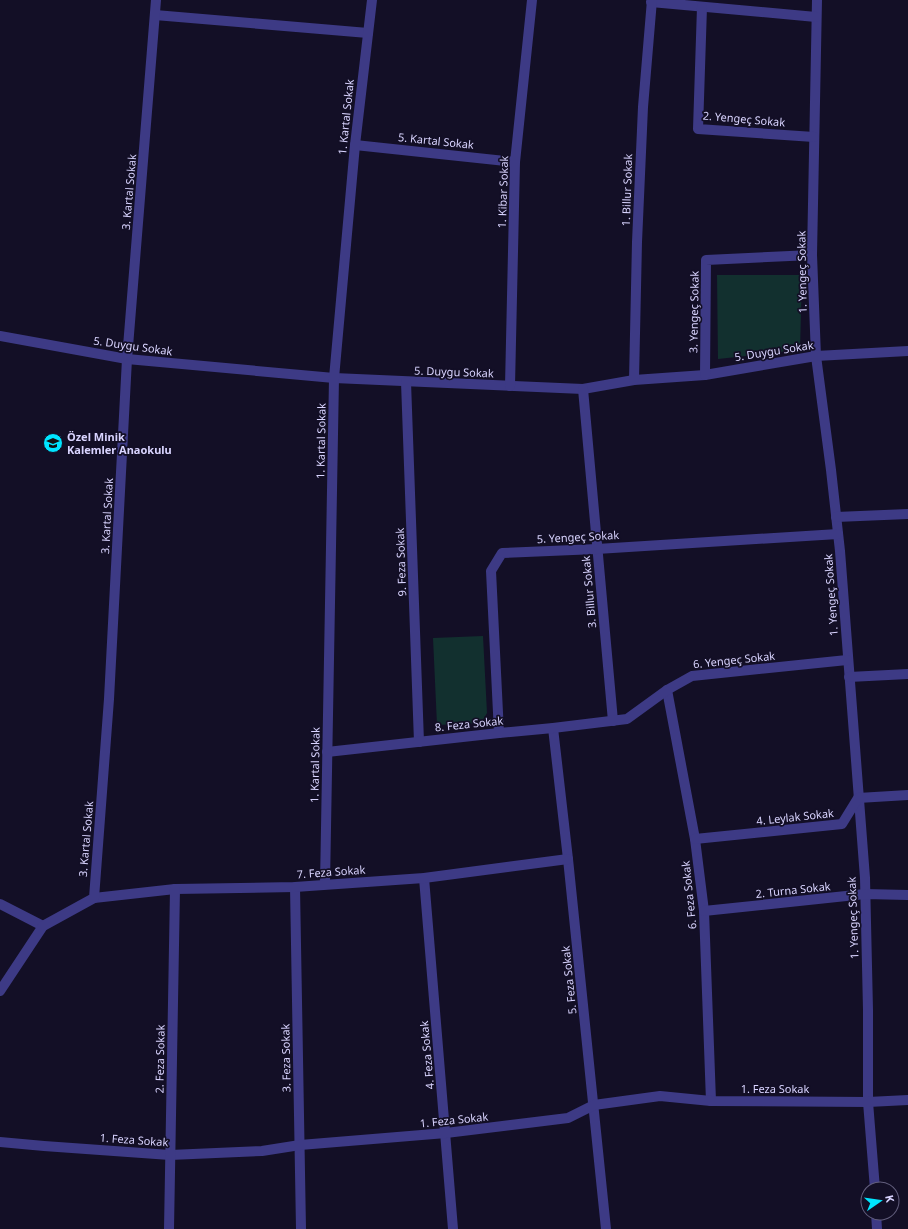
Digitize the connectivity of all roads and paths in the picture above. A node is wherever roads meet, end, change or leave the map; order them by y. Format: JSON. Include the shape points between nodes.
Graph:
{"nodes":[{"id":1,"x":156,"y":0,"type":"edge"},
{"id":2,"x":372,"y":0,"type":"edge"},
{"id":3,"x":532,"y":0,"type":"edge"},
{"id":4,"x":817,"y":0,"type":"edge"},
{"id":5,"x":652,"y":1,"type":"edge"},
{"id":6,"x":702,"y":7,"type":"junction"},
{"id":7,"x":155,"y":15,"type":"junction"},
{"id":8,"x":816,"y":17,"type":"junction"},
{"id":9,"x":368,"y":33,"type":"junction"},
{"id":10,"x":814,"y":137,"type":"junction"},
{"id":11,"x":355,"y":144,"type":"junction"},
{"id":12,"x":515,"y":162,"type":"junction"},
{"id":13,"x":812,"y":255,"type":"junction"},
{"id":14,"x":0,"y":336,"type":"edge"},
{"id":15,"x":908,"y":351,"type":"edge"},
{"id":16,"x":816,"y":356,"type":"junction"},
{"id":17,"x":127,"y":359,"type":"junction"},
{"id":18,"x":705,"y":375,"type":"junction"},
{"id":19,"x":334,"y":378,"type":"junction"},
{"id":20,"x":634,"y":380,"type":"junction"},
{"id":21,"x":406,"y":382,"type":"junction"},
{"id":22,"x":510,"y":386,"type":"junction"},
{"id":23,"x":583,"y":389,"type":"junction"},
{"id":24,"x":908,"y":514,"type":"edge"},
{"id":25,"x":836,"y":517,"type":"junction"},
{"id":26,"x":838,"y":534,"type":"junction"},
{"id":27,"x":597,"y":549,"type":"junction"},
{"id":28,"x":848,"y":660,"type":"junction"},
{"id":29,"x":908,"y":674,"type":"edge"},
{"id":30,"x":849,"y":677,"type":"junction"},
{"id":31,"x":667,"y":690,"type":"junction"},
{"id":32,"x":613,"y":721,"type":"junction"},
{"id":33,"x":553,"y":728,"type":"junction"},
{"id":34,"x":499,"y":733,"type":"junction"},
{"id":35,"x":419,"y":742,"type":"junction"},
{"id":36,"x":327,"y":752,"type":"junction"},
{"id":37,"x":908,"y":794,"type":"edge"},
{"id":38,"x":858,"y":798,"type":"junction"},
{"id":39,"x":694,"y":839,"type":"junction"},
{"id":40,"x":568,"y":859,"type":"junction"},
{"id":41,"x":424,"y":878,"type":"junction"},
{"id":42,"x":325,"y":884,"type":"junction"},
{"id":43,"x":295,"y":886,"type":"junction"},
{"id":44,"x":175,"y":889,"type":"junction"},
{"id":45,"x":865,"y":894,"type":"junction"},
{"id":46,"x":908,"y":895,"type":"edge"},
{"id":47,"x":94,"y":898,"type":"junction"},
{"id":48,"x":0,"y":904,"type":"edge"},
{"id":49,"x":704,"y":912,"type":"junction"},
{"id":50,"x":43,"y":926,"type":"junction"},
{"id":51,"x":0,"y":991,"type":"edge"},
{"id":52,"x":908,"y":1100,"type":"edge"},
{"id":53,"x":710,"y":1101,"type":"junction"},
{"id":54,"x":868,"y":1102,"type":"junction"},
{"id":55,"x":594,"y":1105,"type":"junction"},
{"id":56,"x":446,"y":1133,"type":"junction"},
{"id":57,"x":0,"y":1142,"type":"edge"},
{"id":58,"x":300,"y":1145,"type":"junction"},
{"id":59,"x":170,"y":1155,"type":"junction"},
{"id":60,"x":873,"y":1181,"type":"edge"},
{"id":61,"x":169,"y":1229,"type":"edge"},
{"id":62,"x":301,"y":1229,"type":"edge"},
{"id":63,"x":453,"y":1229,"type":"edge"},
{"id":64,"x":606,"y":1229,"type":"edge"}],
"edges":[{"from":1,"to":7,"type":"street","name":"3. Kartal Sokak"},
{"from":2,"to":9,"type":"street","name":"1. Kartal Sokak"},
{"from":3,"to":12,"type":"street","name":"1. Kibar Sokak"},
{"from":4,"to":8,"type":"street","name":"1. Yengeç Sokak"},
{"from":5,"to":6,"type":"street"},
{"from":5,"to":20,"type":"street","name":"1. Billur Sokak","via":[[642,115]]},
{"from":6,"to":8,"type":"street"},
{"from":6,"to":10,"type":"street","name":"2. Yengeç Sokak","via":[[698,129]]},
{"from":7,"to":9,"type":"street"},
{"from":7,"to":17,"type":"street","name":"3. Kartal Sokak"},
{"from":8,"to":10,"type":"street","name":"1. Yengeç Sokak"},
{"from":9,"to":11,"type":"street","name":"1. Kartal Sokak"},
{"from":10,"to":13,"type":"street","name":"1. Yengeç Sokak"},
{"from":11,"to":12,"type":"street","name":"5. Kartal Sokak"},
{"from":11,"to":19,"type":"street","name":"1. Kartal Sokak"},
{"from":12,"to":22,"type":"street","name":"1. Kibar Sokak"},
{"from":13,"to":16,"type":"street","name":"1. Yengeç Sokak"},
{"from":13,"to":18,"type":"street","name":"3. Yengeç Sokak","via":[[706,260]]},
{"from":14,"to":17,"type":"street","name":"5. Duygu Sokak"},
{"from":15,"to":16,"type":"street","name":"5. Duygu Sokak"},
{"from":16,"to":18,"type":"street","name":"5. Duygu Sokak"},
{"from":16,"to":25,"type":"street","name":"1. Yengeç Sokak"},
{"from":17,"to":19,"type":"street","name":"5. Duygu Sokak"},
{"from":17,"to":47,"type":"street","name":"3. Kartal Sokak","via":[[109,699]]},
{"from":18,"to":20,"type":"street","name":"5. Duygu Sokak"},
{"from":19,"to":21,"type":"street","name":"5. Duygu Sokak"},
{"from":19,"to":36,"type":"street","name":"1. Kartal Sokak"},
{"from":20,"to":23,"type":"street","name":"5. Duygu Sokak"},
{"from":21,"to":22,"type":"street","name":"5. Duygu Sokak"},
{"from":21,"to":35,"type":"street","name":"9. Feza Sokak"},
{"from":22,"to":23,"type":"street","name":"5. Duygu Sokak"},
{"from":23,"to":27,"type":"street","name":"3. Billur Sokak"},
{"from":24,"to":25,"type":"street"},
{"from":25,"to":26,"type":"street","name":"1. Yengeç Sokak"},
{"from":26,"to":27,"type":"street","name":"5. Yengeç Sokak"},
{"from":26,"to":28,"type":"street","name":"1. Yengeç Sokak"},
{"from":27,"to":32,"type":"street","name":"3. Billur Sokak"},
{"from":27,"to":34,"type":"street","name":"5. Yengeç Sokak","via":[[502,553],[490,571]]},
{"from":28,"to":30,"type":"street","name":"1. Yengeç Sokak"},
{"from":28,"to":31,"type":"street","name":"6. Yengeç Sokak","via":[[692,676]]},
{"from":29,"to":30,"type":"street"},
{"from":30,"to":38,"type":"street","name":"1. Yengeç Sokak"},
{"from":31,"to":32,"type":"street","name":"6. Yengeç Sokak","via":[[627,719]]},
{"from":31,"to":39,"type":"street","name":"6. Feza Sokak"},
{"from":32,"to":33,"type":"street","name":"8. Feza Sokak"},
{"from":33,"to":34,"type":"street","name":"8. Feza Sokak"},
{"from":33,"to":40,"type":"street","name":"5. Feza Sokak"},
{"from":34,"to":35,"type":"street","name":"8. Feza Sokak"},
{"from":35,"to":36,"type":"street","name":"8. Feza Sokak"},
{"from":36,"to":42,"type":"street","name":"1. Kartal Sokak"},
{"from":37,"to":38,"type":"street"},
{"from":38,"to":39,"type":"street","name":"4. Leylak Sokak","via":[[842,824]]},
{"from":38,"to":45,"type":"street","name":"1. Yengeç Sokak"},
{"from":39,"to":49,"type":"street","name":"6. Feza Sokak"},
{"from":40,"to":41,"type":"street","name":"7. Feza Sokak"},
{"from":40,"to":55,"type":"street","name":"5. Feza Sokak"},
{"from":41,"to":42,"type":"street","name":"7. Feza Sokak"},
{"from":41,"to":56,"type":"street","name":"4. Feza Sokak"},
{"from":42,"to":43,"type":"street","name":"7. Feza Sokak"},
{"from":43,"to":44,"type":"street","name":"7. Feza Sokak"},
{"from":43,"to":58,"type":"street","name":"3. Feza Sokak"},
{"from":44,"to":47,"type":"street","name":"7. Feza Sokak"},
{"from":44,"to":59,"type":"street","name":"2. Feza Sokak"},
{"from":45,"to":46,"type":"street","name":"2. Turna Sokak"},
{"from":45,"to":49,"type":"street","name":"2. Turna Sokak"},
{"from":45,"to":54,"type":"street","name":"1. Yengeç Sokak"},
{"from":47,"to":50,"type":"street"},
{"from":48,"to":50,"type":"street"},
{"from":49,"to":53,"type":"street","name":"6. Feza Sokak"},
{"from":50,"to":51,"type":"street"},
{"from":52,"to":54,"type":"street","name":"1. Feza Sokak"},
{"from":53,"to":54,"type":"street","name":"1. Feza Sokak"},
{"from":53,"to":55,"type":"street","name":"1. Feza Sokak","via":[[660,1096]]},
{"from":54,"to":60,"type":"street","name":"1. Yengeç Sokak"},
{"from":55,"to":56,"type":"street","name":"1. Feza Sokak","via":[[568,1118]]},
{"from":55,"to":64,"type":"street","name":"5. Feza Sokak"},
{"from":56,"to":58,"type":"street","name":"1. Feza Sokak"},
{"from":56,"to":63,"type":"street","name":"4. Feza Sokak"},
{"from":57,"to":59,"type":"street","name":"1. Feza Sokak"},
{"from":58,"to":59,"type":"street","name":"1. Feza Sokak","via":[[262,1151]]},
{"from":58,"to":62,"type":"street","name":"3. Feza Sokak"},
{"from":59,"to":61,"type":"street","name":"2. Feza Sokak"}]}
